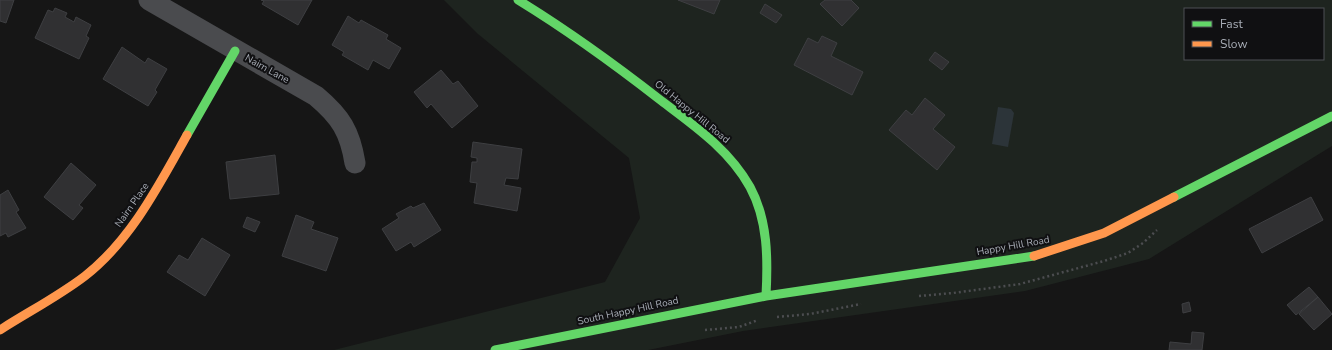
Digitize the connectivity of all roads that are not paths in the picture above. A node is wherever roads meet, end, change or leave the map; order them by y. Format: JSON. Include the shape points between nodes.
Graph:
{"nodes":[{"id":1,"x":149,"y":0,"type":"edge"},
{"id":2,"x":518,"y":0,"type":"edge"},
{"id":3,"x":235,"y":51,"type":"junction"},
{"id":4,"x":1332,"y":116,"type":"edge"},
{"id":5,"x":355,"y":163,"type":"dead end"},
{"id":6,"x":766,"y":296,"type":"junction"},
{"id":7,"x":0,"y":330,"type":"edge"},
{"id":8,"x":495,"y":350,"type":"edge"}],
"edges":[{"from":1,"to":3,"type":"street","name":"Nairn Lane"},
{"from":2,"to":6,"type":"street","name":"Old Happy Hill Road","via":[[638,82],[720,147],[737,166],[750,188],[766,238]]},
{"from":3,"to":5,"type":"street","name":"Nairn Lane","via":[[316,96],[332,109],[352,144]]},
{"from":3,"to":7,"type":"street","name":"Nairn Place","via":[[154,194],[130,229],[85,276]]},
{"from":4,"to":6,"type":"street","name":"Happy Hill Road","via":[[1104,233],[1065,247],[1032,256]]},
{"from":6,"to":8,"type":"street","name":"South Happy Hill Road"}]}
